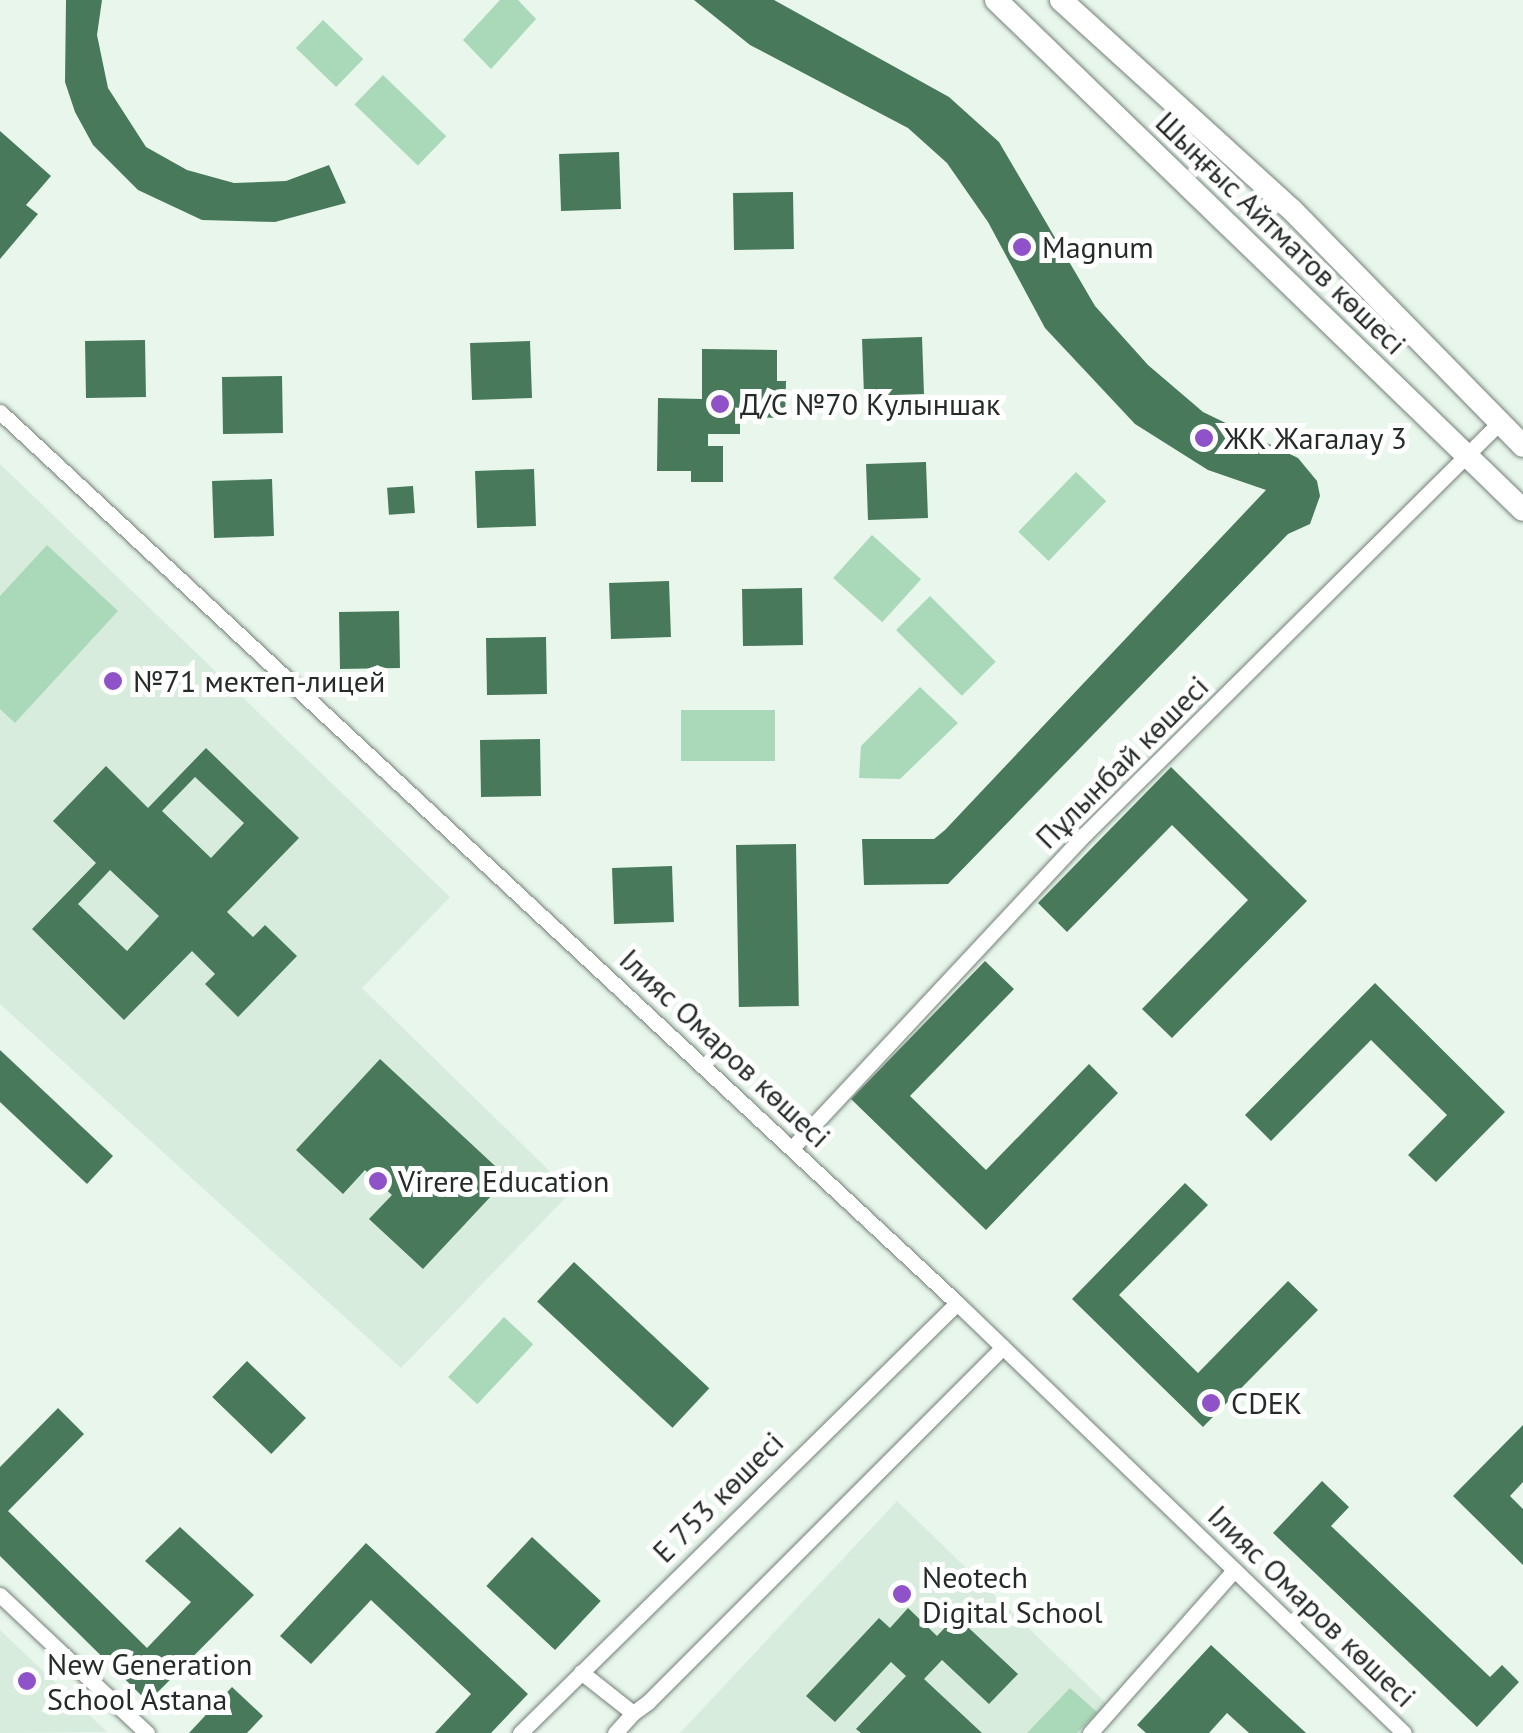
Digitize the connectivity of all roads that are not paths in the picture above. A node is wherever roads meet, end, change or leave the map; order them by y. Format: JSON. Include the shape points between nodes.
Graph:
{"nodes":[{"id":1,"x":996,"y":0,"type":"edge"},
{"id":2,"x":1062,"y":0,"type":"edge"},
{"id":3,"x":0,"y":412,"type":"edge"},
{"id":4,"x":1499,"y":423,"type":"junction"},
{"id":5,"x":1523,"y":446,"type":"edge"},
{"id":6,"x":1466,"y":455,"type":"junction"},
{"id":7,"x":1523,"y":510,"type":"edge"},
{"id":8,"x":792,"y":1148,"type":"junction"},
{"id":9,"x":956,"y":1303,"type":"junction"},
{"id":10,"x":1002,"y":1347,"type":"junction"},
{"id":11,"x":1234,"y":1570,"type":"junction"},
{"id":12,"x":0,"y":1595,"type":"edge"},
{"id":13,"x":580,"y":1672,"type":"junction"},
{"id":14,"x":633,"y":1713,"type":"junction"},
{"id":15,"x":147,"y":1733,"type":"edge"},
{"id":16,"x":520,"y":1733,"type":"edge"},
{"id":17,"x":615,"y":1733,"type":"edge"},
{"id":18,"x":1090,"y":1733,"type":"edge"},
{"id":19,"x":1404,"y":1733,"type":"edge"}],
"edges":[{"from":1,"to":6,"type":"main road","name":"Шыңғыс Айтматов көшесі"},
{"from":2,"to":4,"type":"main road","name":"Шыңғыс Айтматов көшесі","via":[[1292,210]]},
{"from":3,"to":8,"type":"street","name":"Ілияс Омаров көшесі"},
{"from":4,"to":5,"type":"main road","name":"Шыңғыс Айтматов көшесі"},
{"from":4,"to":6,"type":"street","name":"Пұлынбай көшесі"},
{"from":6,"to":7,"type":"main road","name":"Шыңғыс Айтматов көшесі"},
{"from":6,"to":8,"type":"street","name":"Пұлынбай көшесі","via":[[1084,835]]},
{"from":8,"to":9,"type":"street","name":"Ілияс Омаров көшесі"},
{"from":9,"to":10,"type":"street","name":"Ілияс Омаров көшесі"},
{"from":9,"to":13,"type":"street","name":"Е 753 көшесі"},
{"from":10,"to":11,"type":"street","name":"Ілияс Омаров көшесі"},
{"from":10,"to":14,"type":"street"},
{"from":11,"to":18,"type":"street"},
{"from":11,"to":19,"type":"street","name":"Ілияс Омаров көшесі"},
{"from":12,"to":15,"type":"street"},
{"from":13,"to":14,"type":"street"},
{"from":13,"to":16,"type":"street","name":"Е 753 көшесі"},
{"from":14,"to":17,"type":"street"}]}
